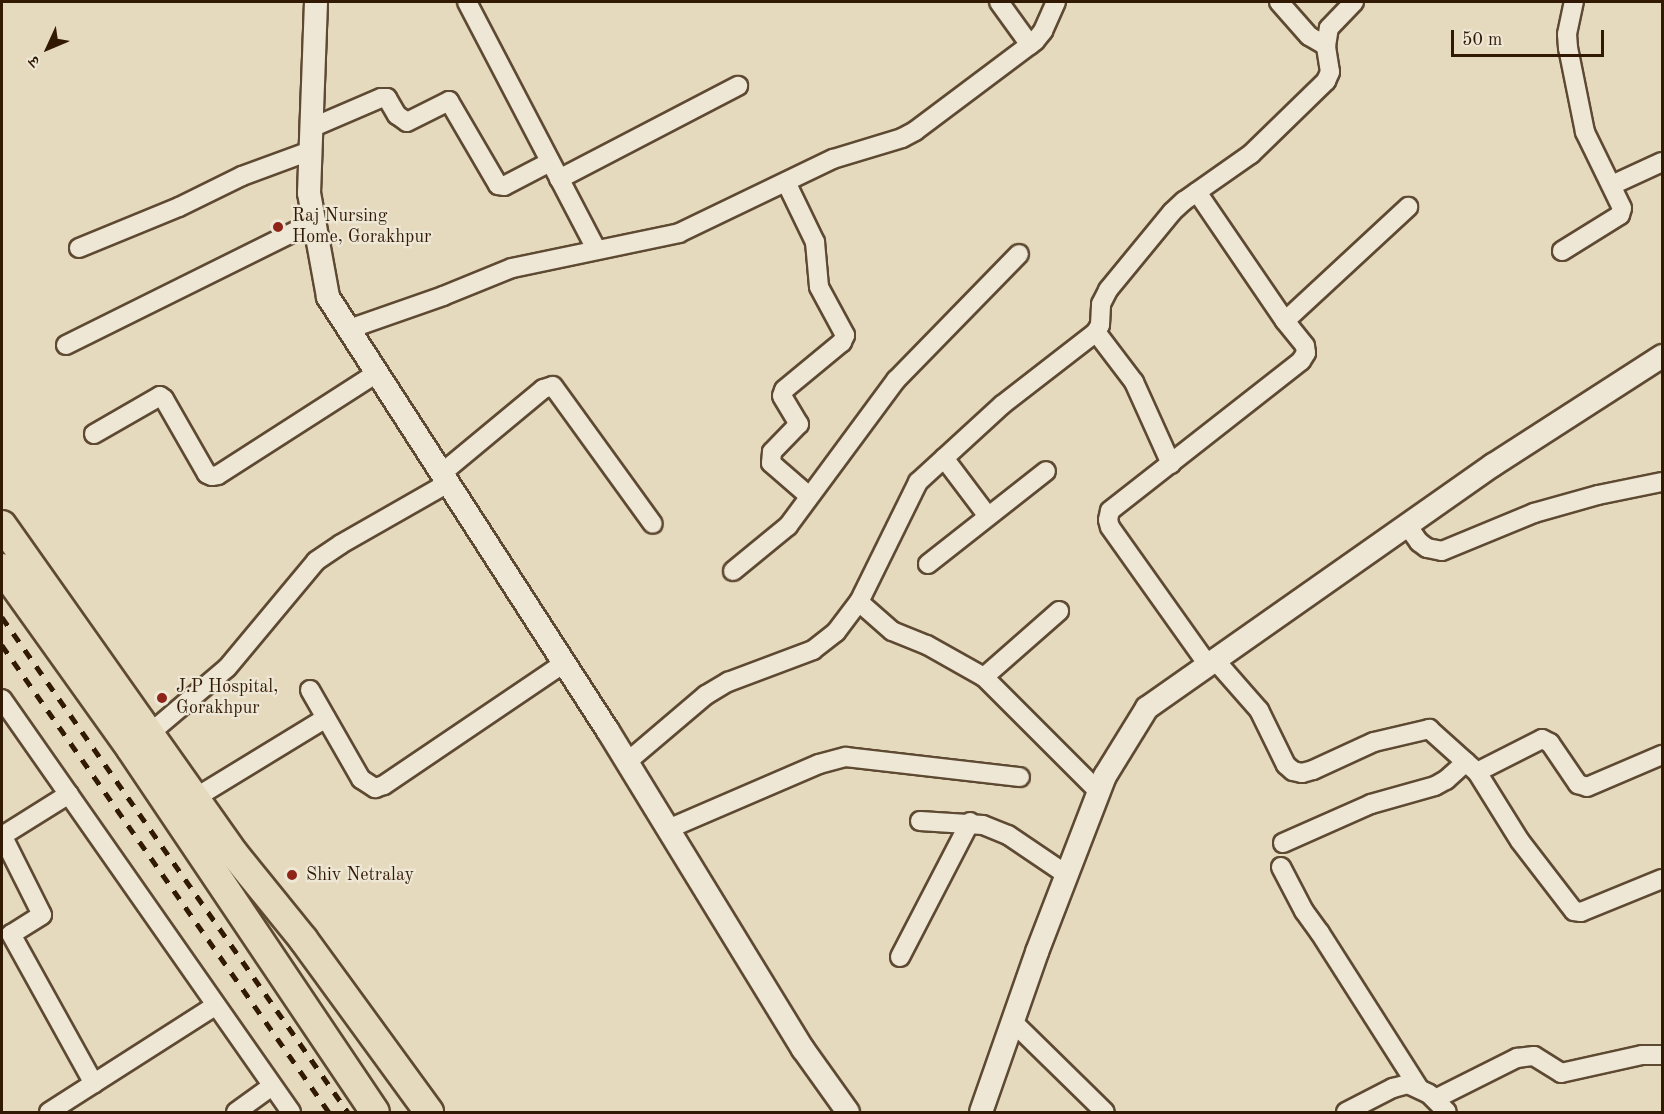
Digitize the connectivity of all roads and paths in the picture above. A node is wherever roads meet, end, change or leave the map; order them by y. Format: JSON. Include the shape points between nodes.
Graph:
{"nodes":[{"id":1,"x":316,"y":2,"type":"edge"},
{"id":2,"x":467,"y":2,"type":"edge"},
{"id":3,"x":999,"y":2,"type":"edge"},
{"id":4,"x":1056,"y":2,"type":"edge"},
{"id":5,"x":1280,"y":2,"type":"edge"},
{"id":6,"x":1354,"y":2,"type":"edge"},
{"id":7,"x":1574,"y":2,"type":"edge"},
{"id":8,"x":1030,"y":45,"type":"junction"},
{"id":9,"x":1326,"y":46,"type":"junction"},
{"id":10,"x":738,"y":86,"type":"dead end"},
{"id":11,"x":310,"y":128,"type":"junction"},
{"id":12,"x":310,"y":151,"type":"junction"},
{"id":13,"x":550,"y":162,"type":"junction"},
{"id":14,"x":1662,"y":162,"type":"edge"},
{"id":15,"x":559,"y":179,"type":"junction"},
{"id":16,"x":786,"y":182,"type":"junction"},
{"id":17,"x":1612,"y":185,"type":"junction"},
{"id":18,"x":1197,"y":192,"type":"junction"},
{"id":19,"x":1408,"y":207,"type":"dead end"},
{"id":20,"x":314,"y":222,"type":"junction"},
{"id":21,"x":79,"y":248,"type":"dead end"},
{"id":22,"x":596,"y":249,"type":"junction"},
{"id":23,"x":1562,"y":251,"type":"dead end"},
{"id":24,"x":1019,"y":254,"type":"dead end"},
{"id":25,"x":1286,"y":321,"type":"junction"},
{"id":26,"x":349,"y":329,"type":"junction"},
{"id":27,"x":1096,"y":332,"type":"junction"},
{"id":28,"x":66,"y":345,"type":"dead end"},
{"id":29,"x":1662,"y":356,"type":"edge"},
{"id":30,"x":377,"y":374,"type":"junction"},
{"id":31,"x":94,"y":434,"type":"dead end"},
{"id":32,"x":944,"y":458,"type":"junction"},
{"id":33,"x":1171,"y":464,"type":"junction"},
{"id":34,"x":1046,"y":471,"type":"dead end"},
{"id":35,"x":445,"y":478,"type":"junction"},
{"id":36,"x":1662,"y":482,"type":"edge"},
{"id":37,"x":809,"y":496,"type":"junction"},
{"id":38,"x":987,"y":515,"type":"junction"},
{"id":39,"x":653,"y":524,"type":"dead end"},
{"id":40,"x":2,"y":525,"type":"edge"},
{"id":41,"x":1407,"y":525,"type":"junction"},
{"id":42,"x":928,"y":564,"type":"dead end"},
{"id":43,"x":2,"y":568,"type":"edge"},
{"id":44,"x":733,"y":572,"type":"dead end"},
{"id":45,"x":859,"y":602,"type":"junction"},
{"id":46,"x":1059,"y":611,"type":"dead end"},
{"id":47,"x":1212,"y":662,"type":"junction"},
{"id":48,"x":564,"y":663,"type":"junction"},
{"id":49,"x":984,"y":677,"type":"junction"},
{"id":50,"x":310,"y":690,"type":"dead end"},
{"id":51,"x":2,"y":699,"type":"edge"},
{"id":52,"x":326,"y":718,"type":"junction"},
{"id":53,"x":140,"y":741,"type":"junction"},
{"id":54,"x":1662,"y":755,"type":"edge"},
{"id":55,"x":627,"y":762,"type":"junction"},
{"id":56,"x":1472,"y":767,"type":"junction"},
{"id":57,"x":1020,"y":777,"type":"dead end"},
{"id":58,"x":1099,"y":792,"type":"junction"},
{"id":59,"x":69,"y":794,"type":"junction"},
{"id":60,"x":195,"y":798,"type":"junction"},
{"id":61,"x":920,"y":821,"type":"dead end"},
{"id":62,"x":970,"y":822,"type":"junction"},
{"id":63,"x":668,"y":829,"type":"junction"},
{"id":64,"x":2,"y":835,"type":"edge"},
{"id":65,"x":1283,"y":843,"type":"dead end"},
{"id":66,"x":1281,"y":867,"type":"dead end"},
{"id":67,"x":1067,"y":876,"type":"junction"},
{"id":68,"x":1662,"y":879,"type":"edge"},
{"id":69,"x":900,"y":957,"type":"dead end"},
{"id":70,"x":216,"y":1005,"type":"junction"},
{"id":71,"x":1014,"y":1023,"type":"junction"},
{"id":72,"x":1662,"y":1055,"type":"edge"},
{"id":73,"x":94,"y":1084,"type":"junction"},
{"id":74,"x":272,"y":1086,"type":"junction"},
{"id":75,"x":1418,"y":1087,"type":"junction"},
{"id":76,"x":1441,"y":1106,"type":"edge"},
{"id":77,"x":49,"y":1113,"type":"edge"},
{"id":78,"x":236,"y":1113,"type":"edge"},
{"id":79,"x":291,"y":1113,"type":"edge"},
{"id":80,"x":375,"y":1113,"type":"edge"},
{"id":81,"x":429,"y":1113,"type":"edge"},
{"id":82,"x":848,"y":1113,"type":"edge"},
{"id":83,"x":981,"y":1113,"type":"edge"},
{"id":84,"x":1105,"y":1113,"type":"edge"},
{"id":85,"x":1346,"y":1113,"type":"edge"}],
"edges":[{"from":1,"to":11,"type":"street"},
{"from":2,"to":13,"type":"street"},
{"from":3,"to":8,"type":"street"},
{"from":4,"to":8,"type":"street","via":[[1043,31]]},
{"from":5,"to":9,"type":"street","via":[[1309,36]]},
{"from":6,"to":9,"type":"street","via":[[1329,28]]},
{"from":7,"to":17,"type":"street","via":[[1567,34],[1574,81],[1585,132]]},
{"from":8,"to":16,"type":"street","via":[[915,131],[833,159]]},
{"from":9,"to":18,"type":"street","via":[[1330,60],[1326,81],[1251,154]]},
{"from":10,"to":15,"type":"street"},
{"from":11,"to":12,"type":"street"},
{"from":11,"to":13,"type":"street","via":[[381,98],[387,98],[397,115],[407,122],[449,101],[498,185],[504,186]]},
{"from":12,"to":20,"type":"street","via":[[309,193]]},
{"from":12,"to":21,"type":"street","via":[[242,176]]},
{"from":13,"to":15,"type":"street"},
{"from":14,"to":17,"type":"street"},
{"from":15,"to":22,"type":"street"},
{"from":16,"to":22,"type":"street","via":[[680,233]]},
{"from":16,"to":37,"type":"street","via":[[815,242],[816,280],[845,335],[782,396],[799,424],[772,452],[771,463]]},
{"from":17,"to":23,"type":"street","via":[[1622,208],[1620,215]]},
{"from":18,"to":25,"type":"street"},
{"from":18,"to":27,"type":"street","via":[[1173,212],[1108,290]]},
{"from":19,"to":25,"type":"street"},
{"from":20,"to":26,"type":"street","via":[[328,297]]},
{"from":20,"to":28,"type":"street"},
{"from":22,"to":26,"type":"street","via":[[512,268]]},
{"from":24,"to":37,"type":"street","via":[[896,380]]},
{"from":25,"to":33,"type":"street","via":[[1305,345],[1301,361]]},
{"from":26,"to":30,"type":"street"},
{"from":27,"to":32,"type":"street","via":[[1002,405]]},
{"from":27,"to":33,"type":"street","via":[[1134,382]]},
{"from":29,"to":41,"type":"street"},
{"from":30,"to":31,"type":"street","via":[[212,476],[207,474],[160,396]]},
{"from":30,"to":35,"type":"street"},
{"from":32,"to":38,"type":"street"},
{"from":32,"to":45,"type":"street","via":[[911,493],[903,518]]},
{"from":33,"to":47,"type":"street","via":[[1110,511],[1108,520]]},
{"from":34,"to":38,"type":"street"},
{"from":35,"to":39,"type":"street","via":[[543,389],[553,386]]},
{"from":35,"to":48,"type":"street"},
{"from":35,"to":53,"type":"street","via":[[316,561],[227,668]]},
{"from":36,"to":41,"type":"street","via":[[1534,513],[1442,551],[1427,549]]},
{"from":37,"to":44,"type":"street","via":[[783,531]]},
{"from":38,"to":42,"type":"street"},
{"from":40,"to":53,"type":"main road"},
{"from":41,"to":47,"type":"street"},
{"from":43,"to":53,"type":"main road"},
{"from":45,"to":49,"type":"street","via":[[892,631],[927,645]]},
{"from":45,"to":55,"type":"street","via":[[836,633],[813,650],[713,691]]},
{"from":46,"to":49,"type":"street"},
{"from":47,"to":56,"type":"street","via":[[1259,710],[1286,765],[1293,771],[1313,770],[1374,742],[1429,729]]},
{"from":47,"to":58,"type":"street","via":[[1147,708]]},
{"from":48,"to":52,"type":"street","via":[[375,788],[361,779]]},
{"from":48,"to":55,"type":"street"},
{"from":49,"to":58,"type":"street"},
{"from":50,"to":52,"type":"street"},
{"from":51,"to":59,"type":"street"},
{"from":52,"to":60,"type":"street"},
{"from":53,"to":60,"type":"main road"},
{"from":53,"to":80,"type":"main road","via":[[243,919]]},
{"from":54,"to":56,"type":"street","via":[[1587,788],[1578,784],[1550,742],[1542,740]]},
{"from":55,"to":63,"type":"street"},
{"from":56,"to":65,"type":"street","via":[[1435,786],[1371,804]]},
{"from":56,"to":68,"type":"street","via":[[1520,841],[1574,911],[1581,912]]},
{"from":57,"to":63,"type":"street","via":[[846,757],[819,764]]},
{"from":58,"to":67,"type":"street"},
{"from":59,"to":64,"type":"street"},
{"from":59,"to":70,"type":"street"},
{"from":60,"to":81,"type":"main road"},
{"from":61,"to":62,"type":"street"},
{"from":62,"to":67,"type":"street","via":[[1008,835]]},
{"from":62,"to":69,"type":"street"},
{"from":63,"to":82,"type":"street","via":[[803,1049]]},
{"from":64,"to":73,"type":"street","via":[[42,915],[11,934]]},
{"from":66,"to":75,"type":"street","via":[[1304,911]]},
{"from":67,"to":71,"type":"street"},
{"from":70,"to":73,"type":"street"},
{"from":70,"to":74,"type":"street"},
{"from":71,"to":83,"type":"street"},
{"from":71,"to":84,"type":"street"},
{"from":72,"to":76,"type":"street","via":[[1642,1055],[1561,1073],[1534,1056],[1517,1058]]},
{"from":73,"to":77,"type":"street"},
{"from":74,"to":78,"type":"street"},
{"from":74,"to":79,"type":"street"},
{"from":75,"to":76,"type":"street"},
{"from":75,"to":85,"type":"street","via":[[1408,1084],[1393,1088]]}]}
